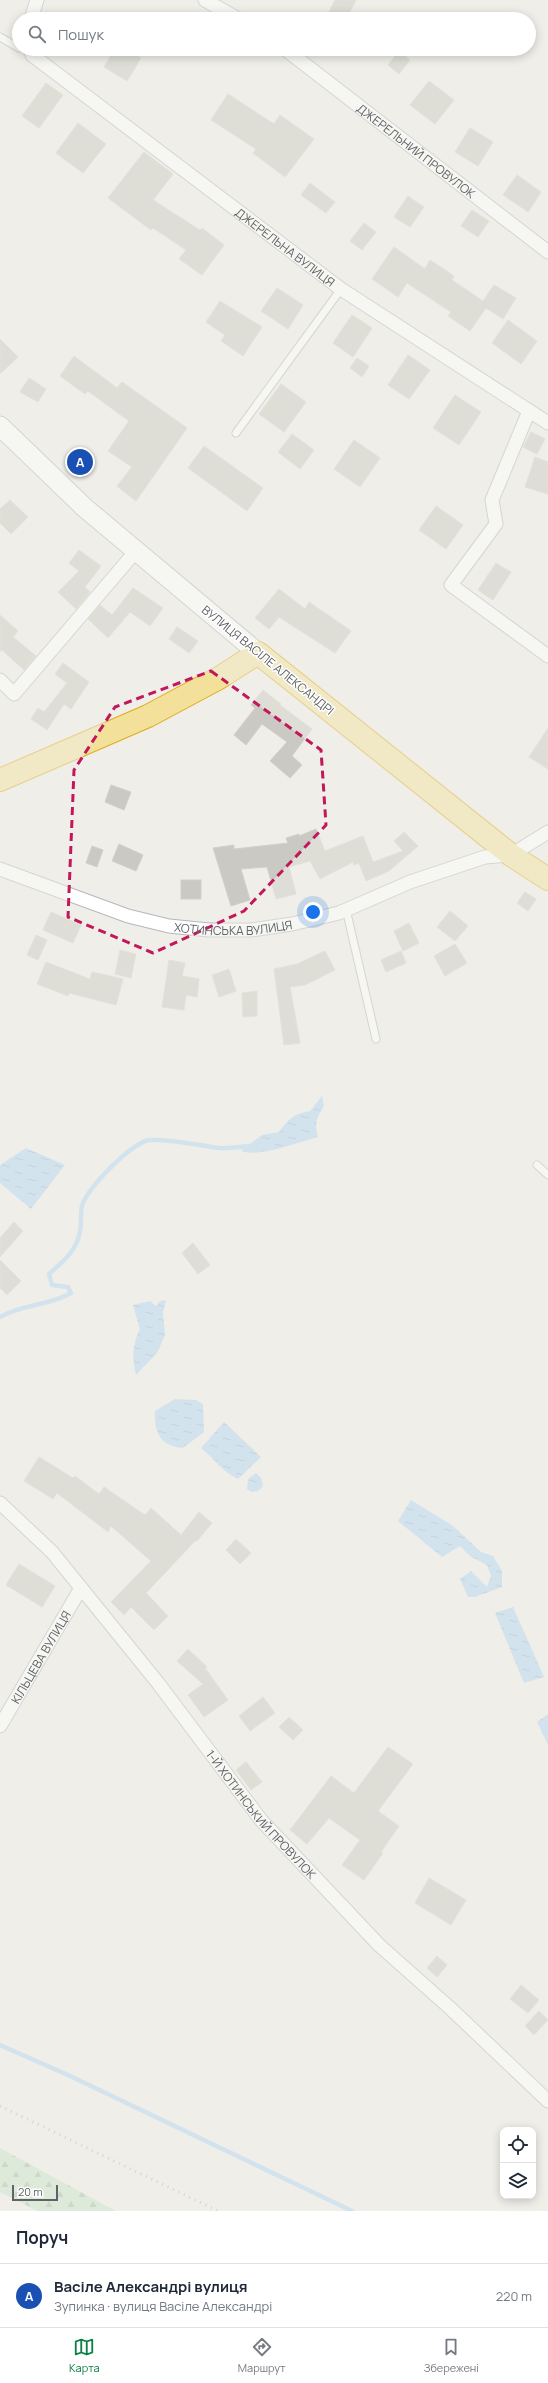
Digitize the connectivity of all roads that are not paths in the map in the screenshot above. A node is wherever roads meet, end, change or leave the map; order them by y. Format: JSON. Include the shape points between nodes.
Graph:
{"nodes":[{"id":1,"x":37,"y":0,"type":"edge"},
{"id":2,"x":205,"y":0,"type":"edge"},
{"id":3,"x":33,"y":12,"type":"edge"},
{"id":4,"x":226,"y":12,"type":"edge"},
{"id":5,"x":0,"y":37,"type":"edge"},
{"id":6,"x":12,"y":43,"type":"edge"},
{"id":7,"x":34,"y":56,"type":"edge"},
{"id":8,"x":294,"y":56,"type":"edge"},
{"id":9,"x":548,"y":252,"type":"edge"},
{"id":10,"x":341,"y":289,"type":"junction"},
{"id":11,"x":529,"y":411,"type":"junction"},
{"id":12,"x":548,"y":423,"type":"edge"},
{"id":13,"x":0,"y":426,"type":"edge"},
{"id":14,"x":236,"y":433,"type":"dead end"},
{"id":15,"x":136,"y":551,"type":"junction"},
{"id":16,"x":258,"y":653,"type":"junction"},
{"id":17,"x":548,"y":656,"type":"edge"},
{"id":18,"x":0,"y":680,"type":"edge"},
{"id":19,"x":0,"y":780,"type":"edge"},
{"id":20,"x":548,"y":832,"type":"edge"},
{"id":21,"x":511,"y":856,"type":"junction"},
{"id":22,"x":0,"y":869,"type":"edge"},
{"id":23,"x":547,"y":877,"type":"edge"},
{"id":24,"x":346,"y":910,"type":"junction"},
{"id":25,"x":376,"y":1039,"type":"dead end"},
{"id":26,"x":537,"y":1165,"type":"dead end"},
{"id":27,"x":548,"y":1175,"type":"edge"},
{"id":28,"x":0,"y":1503,"type":"edge"},
{"id":29,"x":81,"y":1588,"type":"junction"},
{"id":30,"x":0,"y":1726,"type":"edge"},
{"id":31,"x":548,"y":2102,"type":"edge"}],
"edges":[{"from":1,"to":3,"type":"street"},
{"from":2,"to":4,"type":"street"},
{"from":5,"to":6,"type":"lane"},
{"from":7,"to":10,"type":"street","name":"ДЖЕРЕЛЬНА ВУЛИЦЯ"},
{"from":8,"to":9,"type":"street","name":"ДЖЕРЕЛЬНИЙ ПРОВУЛОК"},
{"from":10,"to":11,"type":"street","name":"ДЖЕРЕЛЬНА ВУЛИЦЯ"},
{"from":10,"to":14,"type":"lane"},
{"from":11,"to":12,"type":"street","name":"ДЖЕРЕЛЬНА ВУЛИЦЯ"},
{"from":11,"to":17,"type":"street","via":[[492,500],[496,524],[451,585]]},
{"from":13,"to":15,"type":"main road","name":"ВУЛИЦЯ ВАСІЛЕ АЛЕКСАНДРІ","via":[[85,508]]},
{"from":15,"to":16,"type":"main road","name":"ВУЛИЦЯ ВАСІЛЕ АЛЕКСАНДРІ"},
{"from":15,"to":18,"type":"street","via":[[14,694]]},
{"from":16,"to":19,"type":"highway","via":[[219,678],[148,716]]},
{"from":16,"to":21,"type":"highway","name":"ВУЛИЦЯ ВАСІЛЕ АЛЕКСАНДРІ"},
{"from":20,"to":21,"type":"street"},
{"from":21,"to":23,"type":"highway","name":"ВУЛИЦЯ ВАСІЛЕ АЛЕКСАНДРІ"},
{"from":21,"to":24,"type":"street","name":"ХОТИНСЬКА ВУЛИЦЯ","via":[[485,857],[403,885]]},
{"from":22,"to":24,"type":"street","name":"ХОТИНСЬКА ВУЛИЦЯ","via":[[128,916],[176,927],[250,930],[292,924]]},
{"from":24,"to":25,"type":"lane"},
{"from":26,"to":27,"type":"lane"},
{"from":28,"to":29,"type":"street","name":"1-Й ХОТИНСЬКИЙ ПРОВУЛОК","via":[[52,1552]]},
{"from":29,"to":30,"type":"street","name":"КІЛЬЦЕВА ВУЛИЦЯ"},
{"from":29,"to":31,"type":"street","name":"1-Й ХОТИНСЬКИЙ ПРОВУЛОК","via":[[158,1683],[261,1820],[379,1945],[450,2008]]}]}
